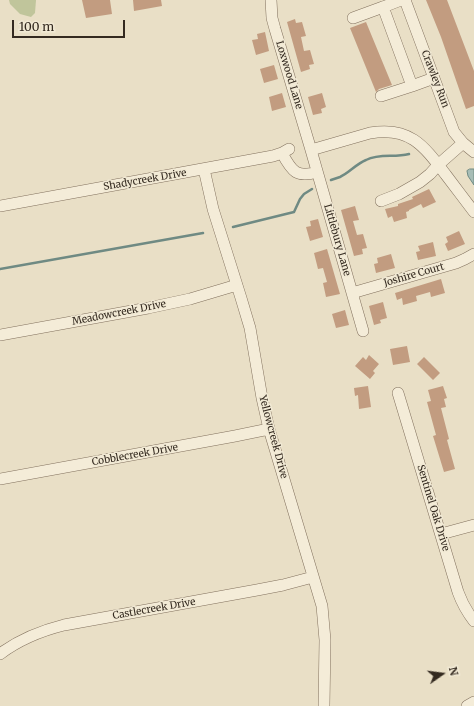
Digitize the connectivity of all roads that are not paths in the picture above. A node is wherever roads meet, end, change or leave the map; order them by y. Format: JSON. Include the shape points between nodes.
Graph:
{"nodes":[{"id":1,"x":271,"y":0,"type":"edge"},
{"id":2,"x":401,"y":0,"type":"edge"},
{"id":3,"x":405,"y":0,"type":"edge"},
{"id":4,"x":383,"y":7,"type":"junction"},
{"id":5,"x":353,"y":18,"type":"dead end"},
{"id":6,"x":434,"y":78,"type":"junction"},
{"id":7,"x":412,"y":86,"type":"junction"},
{"id":8,"x":381,"y":96,"type":"dead end"},
{"id":9,"x":463,"y":143,"type":"junction"},
{"id":10,"x":311,"y":150,"type":"junction"},
{"id":11,"x":474,"y":152,"type":"edge"},
{"id":12,"x":438,"y":165,"type":"junction"},
{"id":13,"x":204,"y":169,"type":"junction"},
{"id":14,"x":317,"y":172,"type":"junction"},
{"id":15,"x":381,"y":201,"type":"dead end"},
{"id":16,"x":0,"y":206,"type":"edge"},
{"id":17,"x":474,"y":212,"type":"edge"},
{"id":18,"x":474,"y":254,"type":"edge"},
{"id":19,"x":237,"y":286,"type":"junction"},
{"id":20,"x":352,"y":293,"type":"junction"},
{"id":21,"x":363,"y":330,"type":"dead end"},
{"id":22,"x":0,"y":335,"type":"edge"},
{"id":23,"x":398,"y":393,"type":"dead end"},
{"id":24,"x":269,"y":428,"type":"junction"},
{"id":25,"x":0,"y":479,"type":"edge"},
{"id":26,"x":474,"y":525,"type":"edge"},
{"id":27,"x":441,"y":534,"type":"junction"},
{"id":28,"x":313,"y":577,"type":"junction"},
{"id":29,"x":474,"y":621,"type":"edge"},
{"id":30,"x":0,"y":654,"type":"edge"},
{"id":31,"x":474,"y":702,"type":"edge"},
{"id":32,"x":324,"y":706,"type":"edge"},
{"id":33,"x":467,"y":706,"type":"edge"}],
"edges":[{"from":1,"to":10,"type":"street","name":"Loxwood Lane","via":[[275,30]]},
{"from":2,"to":4,"type":"street"},
{"from":3,"to":6,"type":"street","name":"Crawley Run"},
{"from":4,"to":5,"type":"street"},
{"from":4,"to":7,"type":"street"},
{"from":6,"to":7,"type":"street"},
{"from":6,"to":9,"type":"street","name":"Crawley Run","via":[[454,132]]},
{"from":7,"to":8,"type":"street"},
{"from":9,"to":11,"type":"street","name":"Crawley Run"},
{"from":9,"to":12,"type":"street"},
{"from":10,"to":12,"type":"street","via":[[370,133],[388,131],[408,136],[417,142]]},
{"from":10,"to":14,"type":"street","name":"Littlebury Lane"},
{"from":12,"to":15,"type":"street","via":[[410,188]]},
{"from":12,"to":17,"type":"street"},
{"from":13,"to":14,"type":"street","name":"Shadycreek Drive","via":[[273,156],[286,151],[286,162],[297,173],[307,175]]},
{"from":13,"to":16,"type":"street","name":"Shadycreek Drive"},
{"from":13,"to":19,"type":"street","name":"Yellowcreek Drive","via":[[213,209]]},
{"from":14,"to":20,"type":"street","name":"Littlebury Lane"},
{"from":18,"to":20,"type":"street","name":"Joshire Court","via":[[456,263]]},
{"from":19,"to":22,"type":"street","name":"Meadowcreek Drive","via":[[176,302]]},
{"from":19,"to":24,"type":"street","name":"Yellowcreek Drive","via":[[250,328]]},
{"from":20,"to":21,"type":"street","name":"Littlebury Lane"},
{"from":23,"to":27,"type":"street","name":"Sentinel Oak Drive"},
{"from":24,"to":25,"type":"street","name":"Cobblecreek Drive","via":[[228,438]]},
{"from":24,"to":28,"type":"street","name":"Yellowcreek Drive"},
{"from":26,"to":27,"type":"street"},
{"from":27,"to":29,"type":"street","name":"Sentinel Oak Drive","via":[[460,597]]},
{"from":28,"to":30,"type":"street","name":"Castlecreek Drive","via":[[283,585],[64,625],[34,634]]},
{"from":28,"to":32,"type":"street","name":"Yellowcreek Drive","via":[[322,606],[325,628]]},
{"from":31,"to":33,"type":"street"}]}
